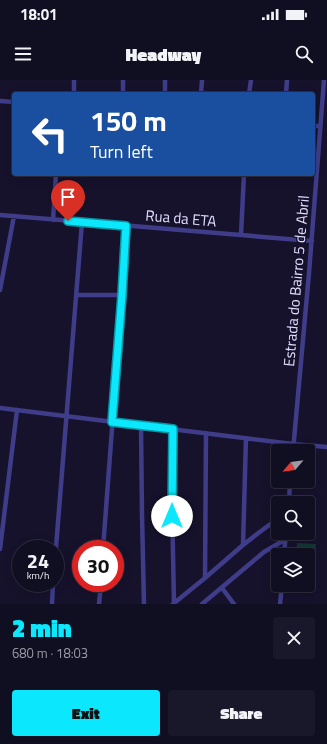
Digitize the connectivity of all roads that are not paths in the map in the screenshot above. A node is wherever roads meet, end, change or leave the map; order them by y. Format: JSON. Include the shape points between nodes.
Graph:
{"nodes":[{"id":1,"x":74,"y":80,"type":"edge"},
{"id":2,"x":123,"y":80,"type":"edge"},
{"id":3,"x":165,"y":80,"type":"edge"},
{"id":4,"x":202,"y":80,"type":"edge"},
{"id":5,"x":250,"y":80,"type":"edge"},
{"id":6,"x":287,"y":80,"type":"edge"},
{"id":7,"x":324,"y":80,"type":"edge"},
{"id":8,"x":74,"y":92,"type":"edge"},
{"id":9,"x":122,"y":92,"type":"edge"},
{"id":10,"x":165,"y":92,"type":"edge"},
{"id":11,"x":201,"y":92,"type":"edge"},
{"id":12,"x":250,"y":92,"type":"edge"},
{"id":13,"x":286,"y":92,"type":"edge"},
{"id":14,"x":0,"y":101,"type":"edge"},
{"id":15,"x":12,"y":102,"type":"edge"},
{"id":16,"x":327,"y":104,"type":"edge"},
{"id":17,"x":322,"y":113,"type":"junction"},
{"id":18,"x":315,"y":126,"type":"edge"},
{"id":19,"x":320,"y":126,"type":"junction"},
{"id":20,"x":56,"y":176,"type":"edge"},
{"id":21,"x":244,"y":176,"type":"edge"},
{"id":22,"x":0,"y":215,"type":"edge"},
{"id":23,"x":14,"y":216,"type":"junction"},
{"id":24,"x":53,"y":220,"type":"junction"},
{"id":25,"x":82,"y":222,"type":"junction"},
{"id":26,"x":126,"y":226,"type":"junction"},
{"id":27,"x":241,"y":235,"type":"junction"},
{"id":28,"x":312,"y":241,"type":"junction"},
{"id":29,"x":0,"y":290,"type":"edge"},
{"id":30,"x":76,"y":295,"type":"junction"},
{"id":31,"x":122,"y":295,"type":"junction"},
{"id":32,"x":0,"y":408,"type":"edge"},
{"id":33,"x":17,"y":410,"type":"junction"},
{"id":34,"x":66,"y":416,"type":"junction"},
{"id":35,"x":112,"y":422,"type":"junction"},
{"id":36,"x":141,"y":425,"type":"junction"},
{"id":37,"x":173,"y":429,"type":"junction"},
{"id":38,"x":206,"y":433,"type":"junction"},
{"id":39,"x":246,"y":438,"type":"junction"},
{"id":40,"x":293,"y":444,"type":"joint"},
{"id":41,"x":315,"y":446,"type":"edge"},
{"id":42,"x":327,"y":447,"type":"edge"},
{"id":43,"x":271,"y":524,"type":"edge"},
{"id":44,"x":57,"y":540,"type":"edge"},
{"id":45,"x":104,"y":540,"type":"edge"},
{"id":46,"x":284,"y":540,"type":"edge"},
{"id":47,"x":243,"y":545,"type":"junction"},
{"id":48,"x":0,"y":549,"type":"edge"},
{"id":49,"x":205,"y":578,"type":"junction"},
{"id":50,"x":222,"y":588,"type":"junction"},
{"id":51,"x":53,"y":592,"type":"edge"},
{"id":52,"x":101,"y":592,"type":"edge"},
{"id":53,"x":281,"y":592,"type":"edge"},
{"id":54,"x":52,"y":604,"type":"edge"},
{"id":55,"x":100,"y":604,"type":"edge"},
{"id":56,"x":144,"y":604,"type":"edge"},
{"id":57,"x":174,"y":604,"type":"edge"},
{"id":58,"x":202,"y":604,"type":"edge"},
{"id":59,"x":234,"y":604,"type":"edge"},
{"id":60,"x":280,"y":604,"type":"edge"}],
"edges":[{"from":1,"to":8,"type":"street"},
{"from":2,"to":9,"type":"street"},
{"from":3,"to":10,"type":"street"},
{"from":4,"to":11,"type":"street"},
{"from":5,"to":12,"type":"street"},
{"from":6,"to":13,"type":"street"},
{"from":7,"to":17,"type":"street","name":"Estrada do Bairro 5 de Abril"},
{"from":14,"to":15,"type":"street"},
{"from":16,"to":17,"type":"street"},
{"from":17,"to":19,"type":"street","name":"Estrada do Bairro 5 de Abril"},
{"from":18,"to":19,"type":"street"},
{"from":19,"to":28,"type":"street","name":"Estrada do Bairro 5 de Abril"},
{"from":20,"to":24,"type":"street"},
{"from":21,"to":27,"type":"street"},
{"from":22,"to":23,"type":"street","name":"Rua da ETA"},
{"from":23,"to":24,"type":"street","name":"Rua da ETA"},
{"from":23,"to":29,"type":"street"},
{"from":24,"to":25,"type":"street","name":"Rua da ETA"},
{"from":25,"to":26,"type":"street","name":"Rua da ETA"},
{"from":25,"to":30,"type":"street"},
{"from":26,"to":27,"type":"street","name":"Rua da ETA"},
{"from":26,"to":31,"type":"street"},
{"from":27,"to":28,"type":"street","name":"Rua da ETA"},
{"from":28,"to":40,"type":"street","name":"Estrada do Bairro 5 de Abril"},
{"from":30,"to":31,"type":"street"},
{"from":30,"to":34,"type":"street"},
{"from":31,"to":35,"type":"street"},
{"from":32,"to":33,"type":"street"},
{"from":33,"to":34,"type":"street"},
{"from":33,"to":48,"type":"street"},
{"from":34,"to":35,"type":"street"},
{"from":34,"to":44,"type":"street"},
{"from":35,"to":36,"type":"street"},
{"from":35,"to":45,"type":"street"},
{"from":36,"to":37,"type":"street"},
{"from":36,"to":56,"type":"street"},
{"from":37,"to":38,"type":"street"},
{"from":37,"to":57,"type":"street"},
{"from":38,"to":39,"type":"street"},
{"from":38,"to":49,"type":"street"},
{"from":39,"to":40,"type":"street"},
{"from":39,"to":47,"type":"street"},
{"from":41,"to":42,"type":"street"},
{"from":43,"to":47,"type":"street"},
{"from":46,"to":50,"type":"street","via":[[264,552]]},
{"from":47,"to":49,"type":"street"},
{"from":49,"to":57,"type":"street"},
{"from":50,"to":58,"type":"street"},
{"from":50,"to":59,"type":"street"},
{"from":51,"to":54,"type":"street"},
{"from":52,"to":55,"type":"street"},
{"from":53,"to":60,"type":"street"}]}
